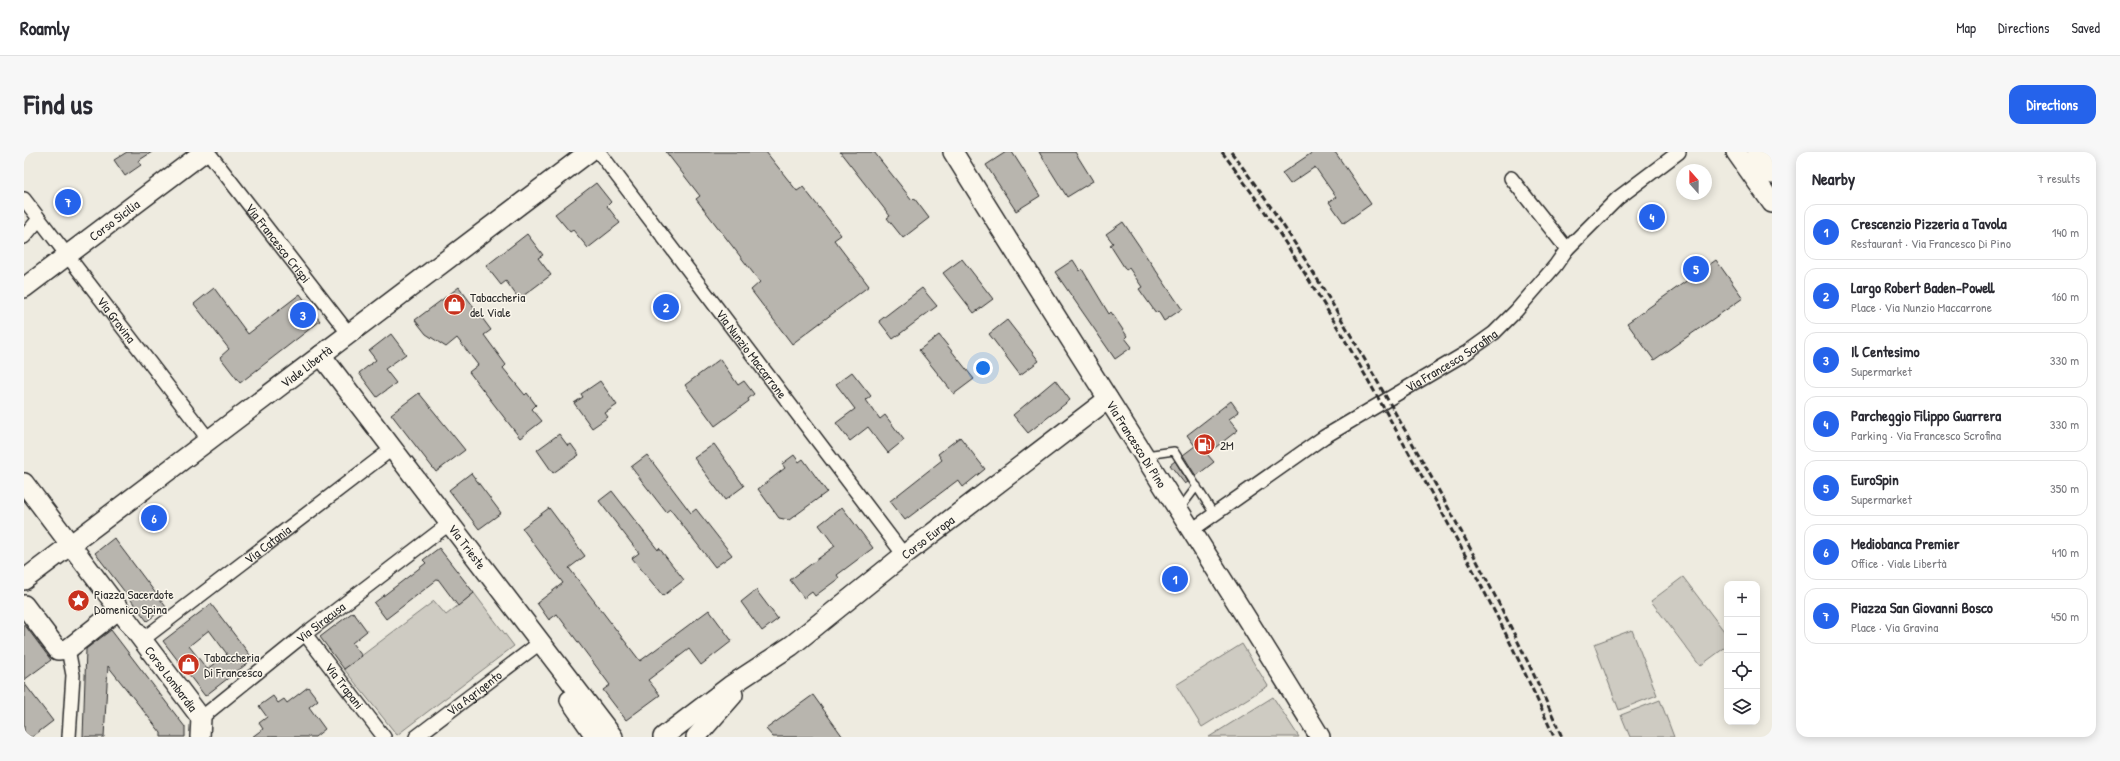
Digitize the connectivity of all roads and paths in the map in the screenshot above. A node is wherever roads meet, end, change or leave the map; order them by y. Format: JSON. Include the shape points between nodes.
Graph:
{"nodes":[{"id":1,"x":204,"y":152,"type":"edge"},
{"id":2,"x":208,"y":152,"type":"edge"},
{"id":3,"x":589,"y":152,"type":"edge"},
{"id":4,"x":599,"y":152,"type":"edge"},
{"id":5,"x":953,"y":152,"type":"edge"},
{"id":6,"x":1679,"y":152,"type":"edge"},
{"id":7,"x":1736,"y":152,"type":"edge"},
{"id":8,"x":1757,"y":152,"type":"edge"},
{"id":9,"x":1772,"y":174,"type":"edge"},
{"id":10,"x":1511,"y":178,"type":"dead end"},
{"id":11,"x":24,"y":199,"type":"edge"},
{"id":12,"x":1772,"y":203,"type":"edge"},
{"id":13,"x":39,"y":219,"type":"junction"},
{"id":14,"x":24,"y":237,"type":"edge"},
{"id":15,"x":1567,"y":249,"type":"junction"},
{"id":16,"x":66,"y":256,"type":"junction"},
{"id":17,"x":24,"y":288,"type":"edge"},
{"id":18,"x":349,"y":334,"type":"junction"},
{"id":19,"x":317,"y":358,"type":"junction"},
{"id":20,"x":1108,"y":399,"type":"junction"},
{"id":21,"x":209,"y":440,"type":"junction"},
{"id":22,"x":388,"y":451,"type":"junction"},
{"id":23,"x":1144,"y":455,"type":"junction"},
{"id":24,"x":24,"y":483,"type":"edge"},
{"id":25,"x":1197,"y":486,"type":"junction"},
{"id":26,"x":1179,"y":510,"type":"junction"},
{"id":27,"x":1214,"y":514,"type":"junction"},
{"id":28,"x":446,"y":526,"type":"junction"},
{"id":29,"x":1192,"y":530,"type":"junction"},
{"id":30,"x":71,"y":545,"type":"junction"},
{"id":31,"x":904,"y":555,"type":"junction"},
{"id":32,"x":24,"y":580,"type":"edge"},
{"id":33,"x":24,"y":605,"type":"edge"},
{"id":34,"x":118,"y":609,"type":"junction"},
{"id":35,"x":305,"y":634,"type":"junction"},
{"id":36,"x":142,"y":640,"type":"junction"},
{"id":37,"x":537,"y":646,"type":"junction"},
{"id":38,"x":69,"y":656,"type":"junction"},
{"id":39,"x":770,"y":660,"type":"junction"},
{"id":40,"x":201,"y":718,"type":"junction"},
{"id":41,"x":69,"y":737,"type":"edge"},
{"id":42,"x":200,"y":737,"type":"edge"},
{"id":43,"x":384,"y":737,"type":"edge"},
{"id":44,"x":416,"y":737,"type":"edge"},
{"id":45,"x":596,"y":737,"type":"edge"},
{"id":46,"x":614,"y":737,"type":"edge"},
{"id":47,"x":663,"y":737,"type":"edge"},
{"id":48,"x":696,"y":737,"type":"edge"},
{"id":49,"x":1320,"y":737,"type":"edge"}],
"edges":[{"from":1,"to":16,"type":"street","name":"Corso Sicilia"},
{"from":2,"to":18,"type":"street","name":"Via Francesco Crispi"},
{"from":3,"to":18,"type":"street","name":"Viale Libertà"},
{"from":4,"to":31,"type":"street","name":"Via Nunzio Maccarrone"},
{"from":5,"to":20,"type":"street","name":"Via Francesco Di Pino"},
{"from":6,"to":15,"type":"street","name":"Via Francesco Scrofina","via":[[1618,198]]},
{"from":7,"to":12,"type":"street"},
{"from":8,"to":9,"type":"street"},
{"from":10,"to":15,"type":"street"},
{"from":11,"to":13,"type":"street","name":"Via Gravina"},
{"from":13,"to":14,"type":"street"},
{"from":13,"to":16,"type":"street","name":"Via Gravina"},
{"from":15,"to":27,"type":"street","name":"Via Francesco Scrofina","via":[[1516,311],[1494,332],[1466,353],[1324,436]]},
{"from":16,"to":17,"type":"street","name":"Corso Sicilia"},
{"from":16,"to":21,"type":"street","name":"Via Gravina"},
{"from":18,"to":19,"type":"street","name":"Viale Libertà"},
{"from":19,"to":21,"type":"street","name":"Viale Libertà"},
{"from":19,"to":22,"type":"street","name":"Via Trieste"},
{"from":20,"to":23,"type":"street","name":"Via Francesco Di Pino"},
{"from":20,"to":31,"type":"street","name":"Corso Europa"},
{"from":21,"to":30,"type":"street","name":"Viale Libertà"},
{"from":22,"to":28,"type":"street","name":"Via Trieste"},
{"from":22,"to":36,"type":"street","name":"Via Catania"},
{"from":23,"to":25,"type":"lane","via":[[1174,451]]},
{"from":23,"to":26,"type":"street","name":"Via Francesco Di Pino"},
{"from":24,"to":30,"type":"street","name":"Corso Lombardia"},
{"from":25,"to":26,"type":"lane"},
{"from":25,"to":27,"type":"lane"},
{"from":26,"to":29,"type":"street","name":"Via Francesco Di Pino"},
{"from":27,"to":29,"type":"street","name":"Via Francesco Scrofina"},
{"from":28,"to":35,"type":"street","name":"Via Siracusa"},
{"from":28,"to":37,"type":"street","name":"Via Trieste"},
{"from":29,"to":49,"type":"street","name":"Via Francesco Di Pino"},
{"from":30,"to":32,"type":"street","name":"Viale Libertà"},
{"from":30,"to":34,"type":"street","name":"Corso Lombardia"},
{"from":31,"to":39,"type":"street","name":"Corso Europa"},
{"from":33,"to":38,"type":"street","via":[[58,650]]},
{"from":34,"to":36,"type":"street","name":"Corso Lombardia"},
{"from":34,"to":38,"type":"street"},
{"from":35,"to":40,"type":"street","name":"Via Siracusa"},
{"from":35,"to":43,"type":"street","name":"Via Trapani"},
{"from":36,"to":40,"type":"street","name":"Corso Lombardia"},
{"from":37,"to":44,"type":"street","name":"Via Agrigento"},
{"from":37,"to":45,"type":"street","name":"Via Trieste"},
{"from":37,"to":46,"type":"street","name":"Via Trieste"},
{"from":38,"to":41,"type":"street","via":[[73,675]]},
{"from":39,"to":47,"type":"street","via":[[730,686]]},
{"from":39,"to":48,"type":"street","via":[[733,694]]},
{"from":40,"to":42,"type":"street","name":"Corso Lombardia"}]}
